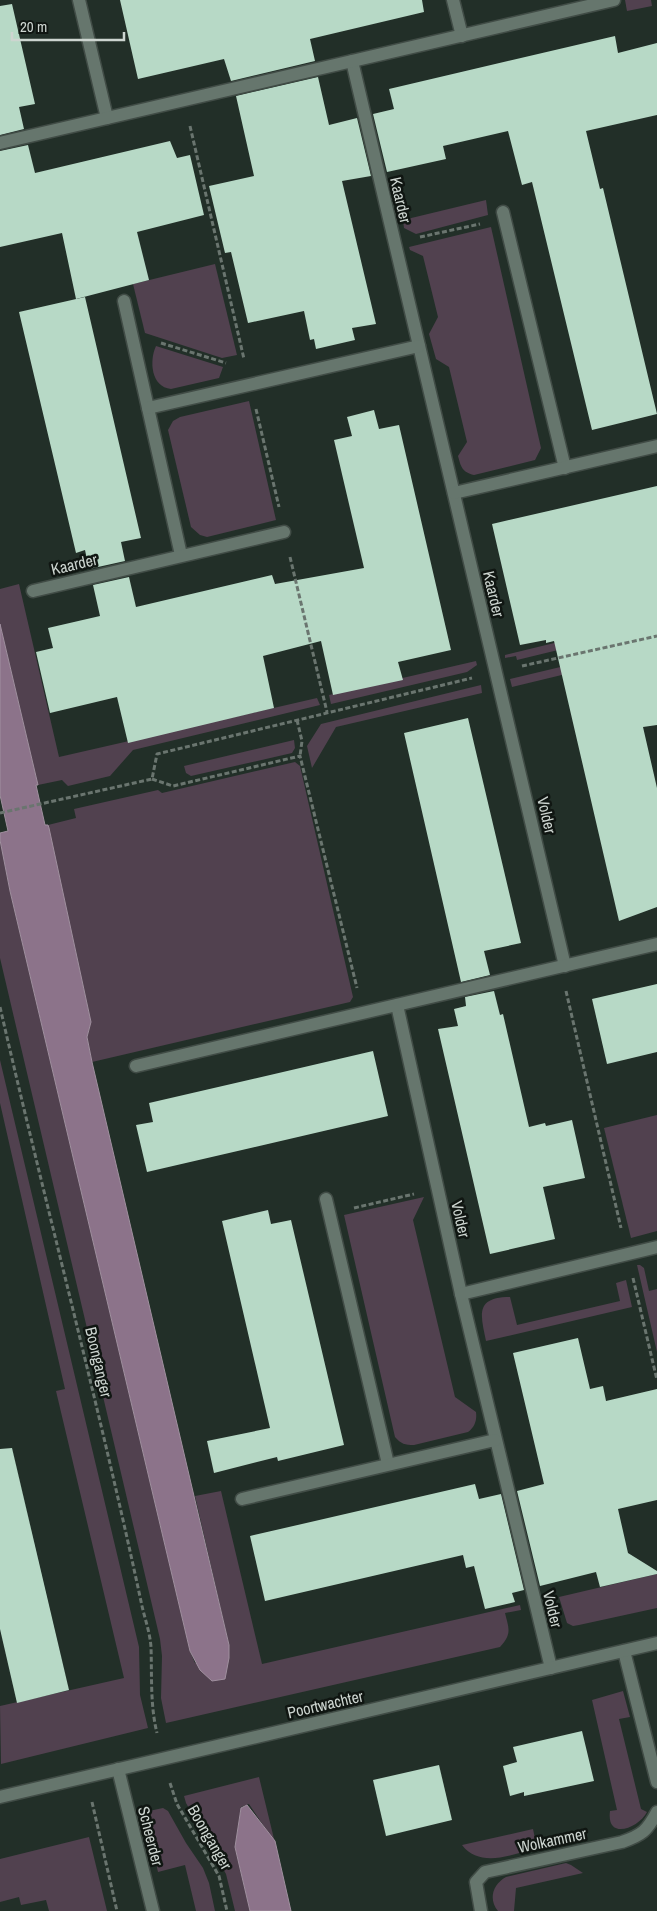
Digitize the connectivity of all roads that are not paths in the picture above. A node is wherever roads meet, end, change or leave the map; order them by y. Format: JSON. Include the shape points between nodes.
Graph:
{"nodes":[{"id":1,"x":80,"y":0,"type":"edge"},
{"id":2,"x":453,"y":0,"type":"edge"},
{"id":3,"x":614,"y":0,"type":"edge"},
{"id":4,"x":462,"y":36,"type":"junction"},
{"id":5,"x":352,"y":61,"type":"junction"},
{"id":6,"x":107,"y":118,"type":"junction"},
{"id":7,"x":0,"y":143,"type":"edge"},
{"id":8,"x":504,"y":215,"type":"road end"},
{"id":9,"x":124,"y":301,"type":"dead end"},
{"id":10,"x":419,"y":346,"type":"junction"},
{"id":11,"x":148,"y":408,"type":"junction"},
{"id":12,"x":657,"y":446,"type":"edge"},
{"id":13,"x":564,"y":468,"type":"junction"},
{"id":14,"x":454,"y":493,"type":"junction"},
{"id":15,"x":284,"y":532,"type":"dead end"},
{"id":16,"x":181,"y":556,"type":"junction"},
{"id":17,"x":33,"y":591,"type":"dead end"},
{"id":18,"x":497,"y":672,"type":"joint"},
{"id":19,"x":657,"y":944,"type":"edge"},
{"id":20,"x":563,"y":966,"type":"junction"},
{"id":21,"x":397,"y":1005,"type":"junction"},
{"id":22,"x":136,"y":1066,"type":"dead end"},
{"id":23,"x":326,"y":1199,"type":"dead end"},
{"id":24,"x":657,"y":1247,"type":"edge"},
{"id":25,"x":461,"y":1294,"type":"junction"},
{"id":26,"x":496,"y":1440,"type":"junction"},
{"id":27,"x":388,"y":1464,"type":"junction"},
{"id":28,"x":242,"y":1499,"type":"dead end"},
{"id":29,"x":657,"y":1643,"type":"edge"},
{"id":30,"x":624,"y":1651,"type":"junction"},
{"id":31,"x":551,"y":1668,"type":"junction"},
{"id":32,"x":118,"y":1769,"type":"junction"},
{"id":33,"x":657,"y":1782,"type":"edge"},
{"id":34,"x":0,"y":1797,"type":"edge"},
{"id":35,"x":657,"y":1812,"type":"edge"},
{"id":36,"x":153,"y":1911,"type":"edge"},
{"id":37,"x":481,"y":1911,"type":"edge"}],
"edges":[{"from":1,"to":6,"type":"street"},
{"from":2,"to":4,"type":"street"},
{"from":3,"to":4,"type":"street"},
{"from":4,"to":5,"type":"street"},
{"from":5,"to":6,"type":"street"},
{"from":5,"to":10,"type":"street","name":"Kaarder"},
{"from":6,"to":7,"type":"street"},
{"from":8,"to":13,"type":"street"},
{"from":9,"to":11,"type":"street"},
{"from":10,"to":11,"type":"street"},
{"from":10,"to":14,"type":"street","name":"Kaarder"},
{"from":11,"to":16,"type":"street"},
{"from":12,"to":13,"type":"street"},
{"from":13,"to":14,"type":"street"},
{"from":14,"to":18,"type":"street","name":"Kaarder"},
{"from":15,"to":16,"type":"street","name":"Kaarder"},
{"from":16,"to":17,"type":"street","name":"Kaarder"},
{"from":18,"to":20,"type":"street","name":"Volder"},
{"from":19,"to":20,"type":"street"},
{"from":20,"to":21,"type":"street"},
{"from":21,"to":22,"type":"street"},
{"from":21,"to":25,"type":"street","name":"Volder"},
{"from":23,"to":27,"type":"street"},
{"from":24,"to":25,"type":"street"},
{"from":25,"to":26,"type":"street","name":"Volder"},
{"from":26,"to":27,"type":"street"},
{"from":26,"to":31,"type":"street","name":"Volder"},
{"from":27,"to":28,"type":"street"},
{"from":29,"to":30,"type":"street","name":"Poortwachter"},
{"from":30,"to":31,"type":"street","name":"Poortwachter"},
{"from":30,"to":33,"type":"street"},
{"from":31,"to":32,"type":"street","name":"Poortwachter"},
{"from":32,"to":34,"type":"street","name":"Poortwachter"},
{"from":32,"to":36,"type":"street","name":"Scheerder"},
{"from":35,"to":37,"type":"street","name":"Wolkammer","via":[[639,1836],[622,1842],[485,1872],[476,1882]]}]}
